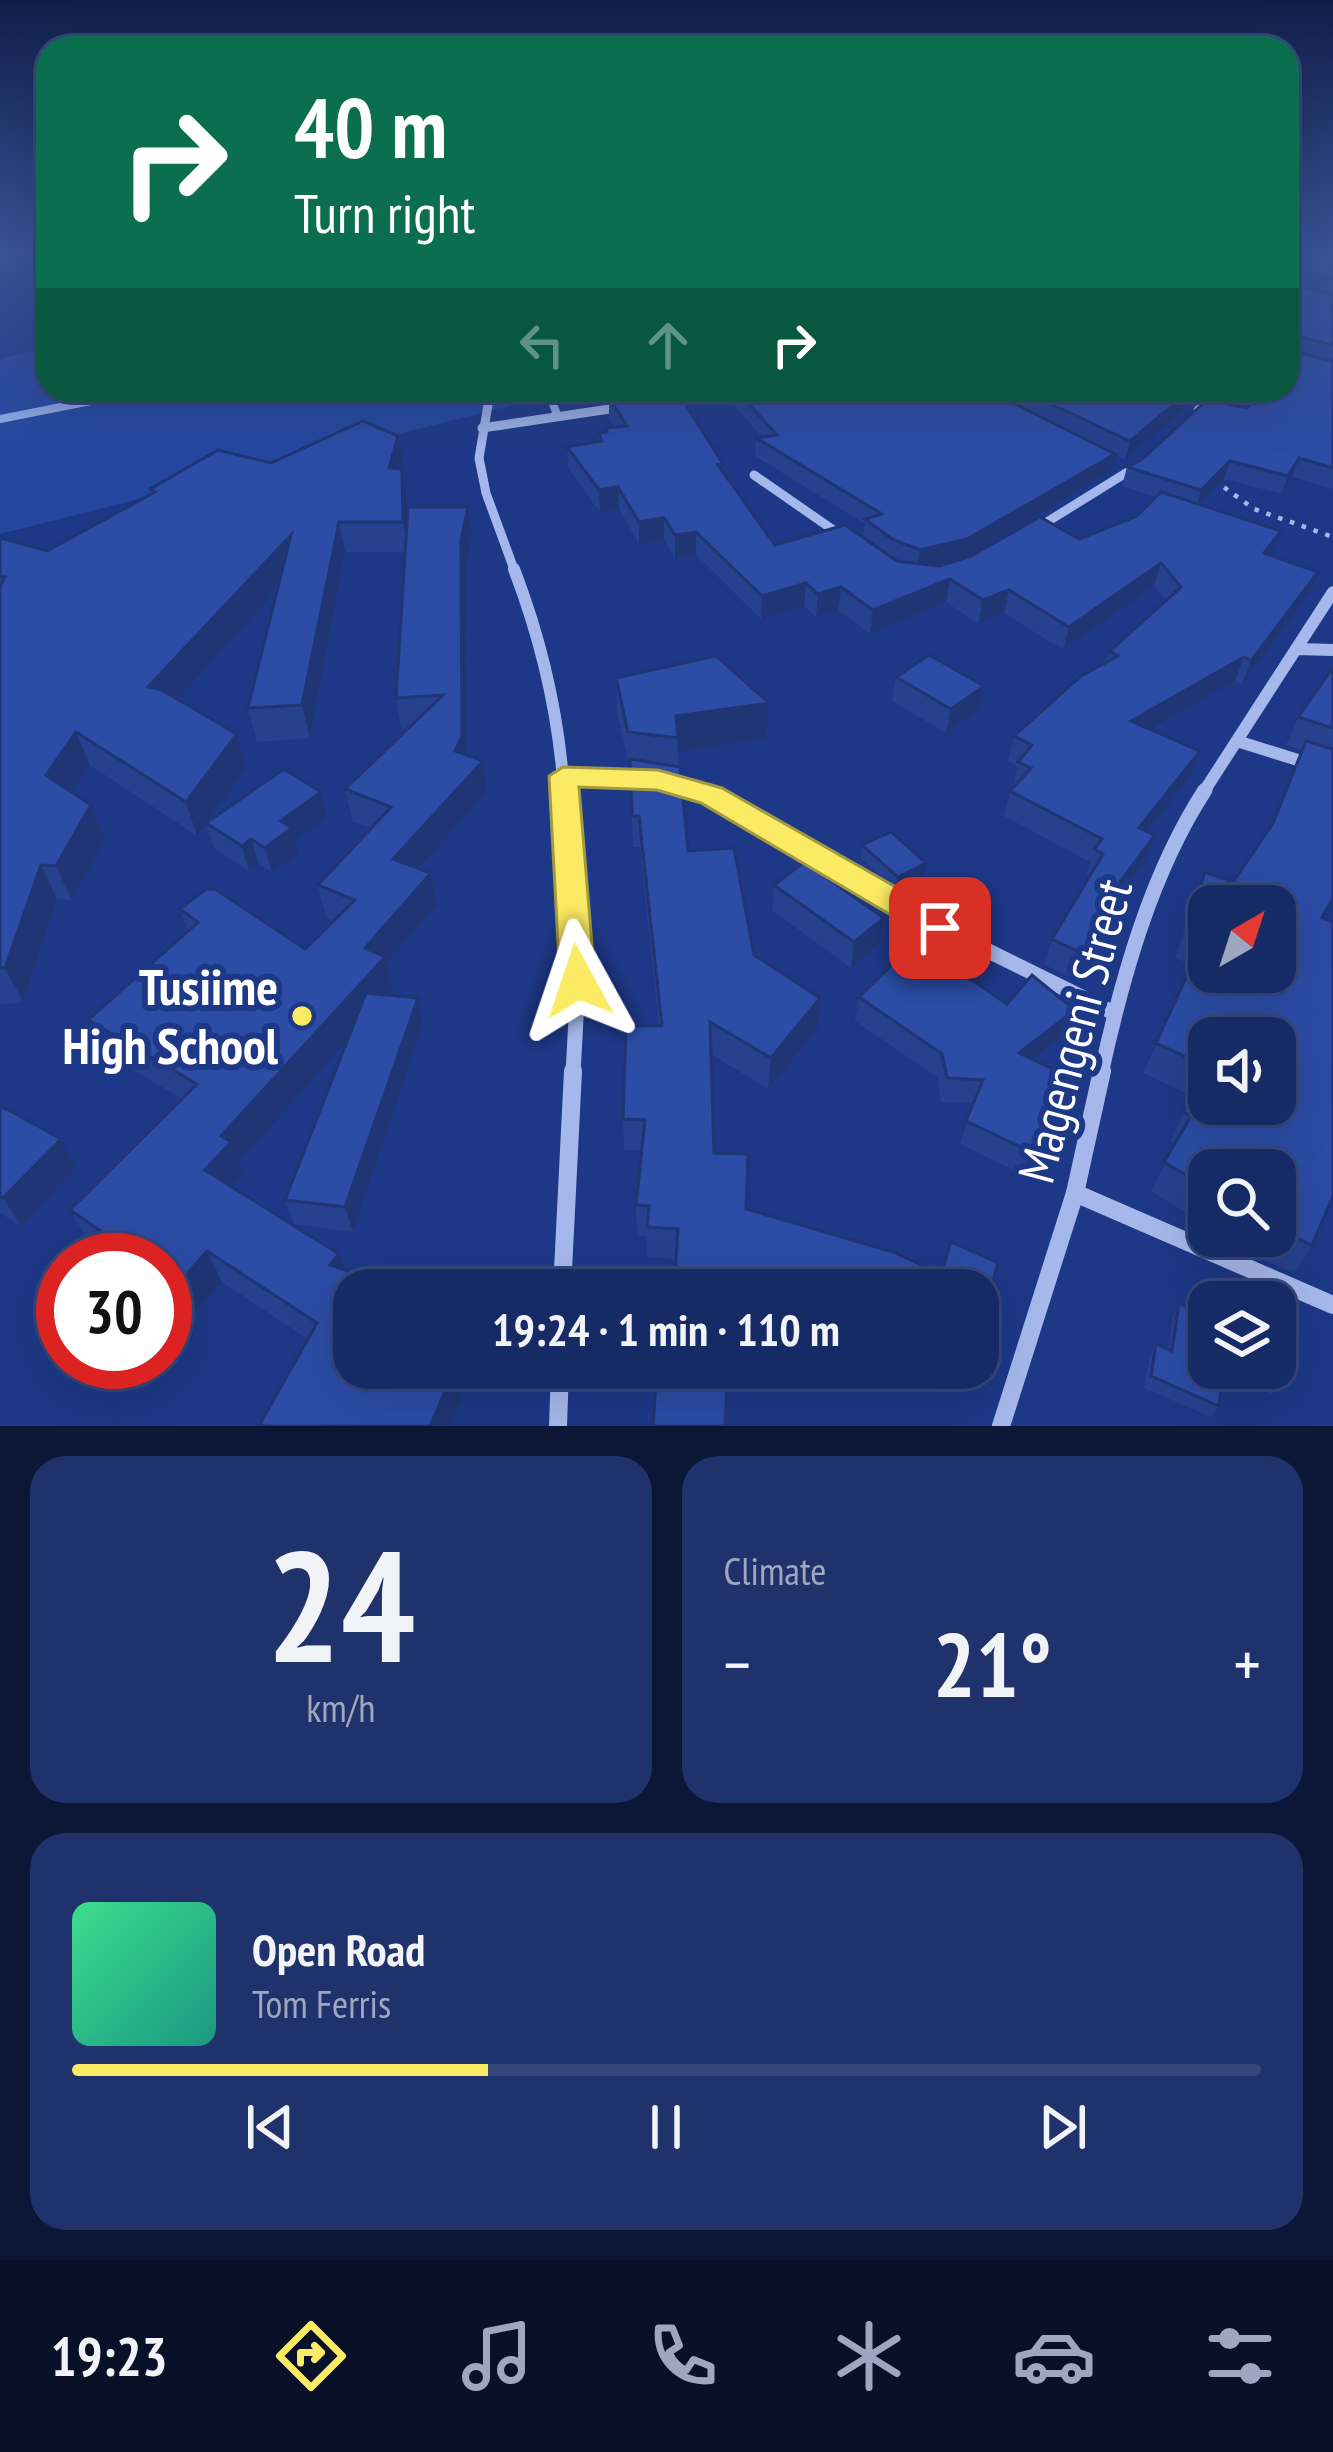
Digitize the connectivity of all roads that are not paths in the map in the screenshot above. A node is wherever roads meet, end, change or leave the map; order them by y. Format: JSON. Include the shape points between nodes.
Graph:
{"nodes":[{"id":1,"x":487,"y":402,"type":"edge"},
{"id":2,"x":658,"y":402,"type":"edge"},
{"id":3,"x":1207,"y":402,"type":"edge"},
{"id":4,"x":1190,"y":417,"type":"edge"},
{"id":5,"x":482,"y":428,"type":"junction"},
{"id":6,"x":1145,"y":458,"type":"edge"},
{"id":7,"x":1110,"y":461,"type":"edge"},
{"id":8,"x":1130,"y":472,"type":"junction"},
{"id":9,"x":754,"y":475,"type":"dead end"},
{"id":10,"x":846,"y":539,"type":"edge"},
{"id":11,"x":1018,"y":539,"type":"edge"},
{"id":12,"x":1333,"y":592,"type":"edge"},
{"id":13,"x":1296,"y":650,"type":"junction"},
{"id":14,"x":1329,"y":654,"type":"edge"},
{"id":15,"x":1240,"y":742,"type":"junction"},
{"id":16,"x":1333,"y":771,"type":"edge"},
{"id":17,"x":563,"y":776,"type":"junction"},
{"id":18,"x":1114,"y":1013,"type":"junction"},
{"id":19,"x":1075,"y":1193,"type":"junction"},
{"id":20,"x":563,"y":1269,"type":"edge"},
{"id":21,"x":1333,"y":1305,"type":"edge"},
{"id":22,"x":559,"y":1389,"type":"edge"},
{"id":23,"x":558,"y":1426,"type":"edge"},
{"id":24,"x":1001,"y":1426,"type":"edge"}],
"edges":[{"from":1,"to":5,"type":"street"},
{"from":2,"to":5,"type":"street"},
{"from":3,"to":4,"type":"street"},
{"from":5,"to":17,"type":"street","via":[[486,493],[537,630]]},
{"from":6,"to":8,"type":"street"},
{"from":7,"to":8,"type":"street"},
{"from":8,"to":11,"type":"street"},
{"from":9,"to":10,"type":"street"},
{"from":12,"to":13,"type":"street","name":"Magengeni Street"},
{"from":13,"to":14,"type":"street"},
{"from":13,"to":15,"type":"street","name":"Magengeni Street"},
{"from":15,"to":16,"type":"street"},
{"from":15,"to":18,"type":"street","name":"Magengeni Street","via":[[1165,865]]},
{"from":17,"to":18,"type":"street","via":[[658,780],[712,796],[909,912]]},
{"from":17,"to":20,"type":"street","via":[[578,981]]},
{"from":18,"to":19,"type":"street","name":"Magengeni Street"},
{"from":19,"to":21,"type":"street"},
{"from":19,"to":24,"type":"street","name":"Magengeni Street"},
{"from":22,"to":23,"type":"street"}]}
